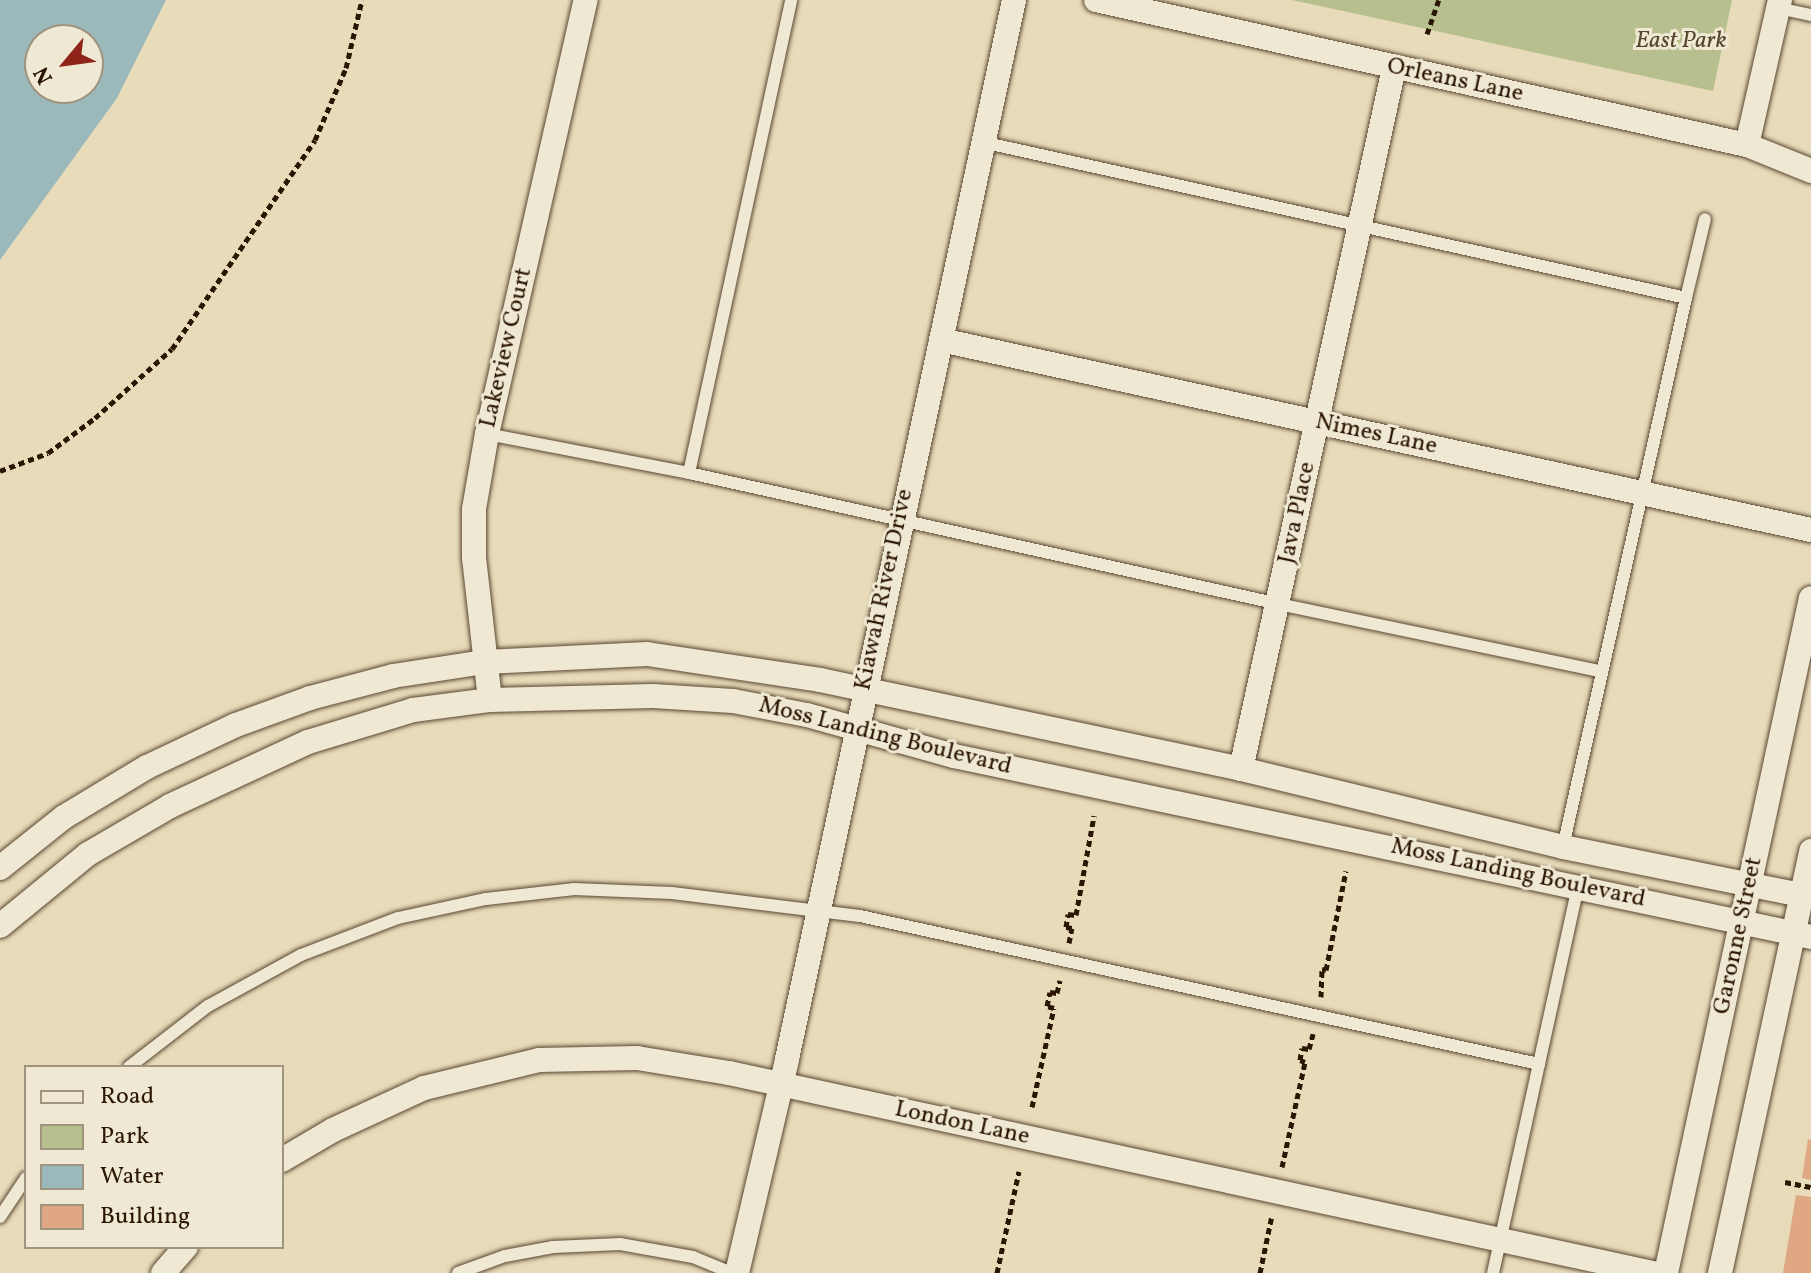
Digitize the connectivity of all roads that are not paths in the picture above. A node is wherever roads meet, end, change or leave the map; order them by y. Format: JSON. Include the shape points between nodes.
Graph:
{"nodes":[{"id":1,"x":586,"y":0,"type":"edge"},
{"id":2,"x":791,"y":0,"type":"edge"},
{"id":3,"x":1014,"y":0,"type":"edge"},
{"id":4,"x":1096,"y":0,"type":"edge"},
{"id":5,"x":1779,"y":4,"type":"edge"},
{"id":6,"x":1811,"y":15,"type":"edge"},
{"id":7,"x":1394,"y":68,"type":"junction"},
{"id":8,"x":982,"y":142,"type":"junction"},
{"id":9,"x":1747,"y":145,"type":"junction"},
{"id":10,"x":1811,"y":171,"type":"edge"},
{"id":11,"x":1705,"y":219,"type":"dead end"},
{"id":12,"x":1356,"y":226,"type":"junction"},
{"id":13,"x":1686,"y":298,"type":"junction"},
{"id":14,"x":941,"y":340,"type":"junction"},
{"id":15,"x":1317,"y":423,"type":"junction"},
{"id":16,"x":487,"y":434,"type":"junction"},
{"id":17,"x":689,"y":473,"type":"junction"},
{"id":18,"x":1642,"y":490,"type":"junction"},
{"id":19,"x":900,"y":519,"type":"junction"},
{"id":20,"x":1811,"y":530,"type":"edge"},
{"id":21,"x":1811,"y":598,"type":"edge"},
{"id":22,"x":1279,"y":604,"type":"junction"},
{"id":23,"x":485,"y":662,"type":"junction"},
{"id":24,"x":1601,"y":671,"type":"junction"},
{"id":25,"x":863,"y":691,"type":"junction"},
{"id":26,"x":490,"y":700,"type":"junction"},
{"id":27,"x":856,"y":730,"type":"junction"},
{"id":28,"x":1241,"y":769,"type":"junction"},
{"id":29,"x":1563,"y":847,"type":"junction"},
{"id":30,"x":1811,"y":851,"type":"edge"},
{"id":31,"x":0,"y":868,"type":"edge"},
{"id":32,"x":1750,"y":884,"type":"junction"},
{"id":33,"x":1578,"y":885,"type":"junction"},
{"id":34,"x":1806,"y":896,"type":"edge"},
{"id":35,"x":818,"y":912,"type":"junction"},
{"id":36,"x":1744,"y":922,"type":"junction"},
{"id":37,"x":0,"y":926,"type":"edge"},
{"id":38,"x":1802,"y":935,"type":"edge"},
{"id":39,"x":1539,"y":1064,"type":"junction"},
{"id":40,"x":132,"y":1065,"type":"edge"},
{"id":41,"x":781,"y":1085,"type":"junction"},
{"id":42,"x":284,"y":1159,"type":"edge"},
{"id":43,"x":24,"y":1181,"type":"edge"},
{"id":44,"x":0,"y":1217,"type":"edge"},
{"id":45,"x":1500,"y":1240,"type":"junction"},
{"id":46,"x":184,"y":1249,"type":"edge"},
{"id":47,"x":163,"y":1273,"type":"edge"},
{"id":48,"x":458,"y":1273,"type":"edge"},
{"id":49,"x":734,"y":1273,"type":"edge"},
{"id":50,"x":1493,"y":1273,"type":"edge"},
{"id":51,"x":1653,"y":1273,"type":"edge"},
{"id":52,"x":1666,"y":1273,"type":"edge"},
{"id":53,"x":1720,"y":1273,"type":"edge"}],
"edges":[{"from":1,"to":16,"type":"street","name":"Lakeview Court"},
{"from":2,"to":17,"type":"lane"},
{"from":3,"to":8,"type":"street","name":"Kiawah River Drive"},
{"from":4,"to":7,"type":"street","name":"Orleans Lane"},
{"from":5,"to":6,"type":"lane"},
{"from":5,"to":9,"type":"street"},
{"from":7,"to":9,"type":"street","name":"Orleans Lane"},
{"from":7,"to":12,"type":"street","name":"Java Place"},
{"from":8,"to":12,"type":"lane"},
{"from":8,"to":14,"type":"street","name":"Kiawah River Drive"},
{"from":9,"to":10,"type":"street","name":"Orleans Lane"},
{"from":11,"to":13,"type":"lane"},
{"from":12,"to":13,"type":"lane"},
{"from":12,"to":15,"type":"street","name":"Java Place"},
{"from":13,"to":18,"type":"lane"},
{"from":14,"to":15,"type":"street","name":"Nimes Lane"},
{"from":14,"to":19,"type":"street","name":"Kiawah River Drive"},
{"from":15,"to":18,"type":"street","name":"Nimes Lane"},
{"from":15,"to":22,"type":"street","name":"Java Place"},
{"from":16,"to":17,"type":"lane"},
{"from":16,"to":23,"type":"street","name":"Lakeview Court","via":[[474,509]]},
{"from":17,"to":19,"type":"lane"},
{"from":18,"to":20,"type":"street","name":"Nimes Lane"},
{"from":18,"to":24,"type":"lane"},
{"from":19,"to":22,"type":"lane"},
{"from":19,"to":25,"type":"street","name":"Kiawah River Drive"},
{"from":21,"to":32,"type":"street","name":"Garonne Street"},
{"from":22,"to":24,"type":"lane"},
{"from":22,"to":28,"type":"street","name":"Java Place"},
{"from":23,"to":25,"type":"street","name":"Moss Landing Boulevard","via":[[647,654]]},
{"from":23,"to":26,"type":"street","name":"Lakeview Court"},
{"from":23,"to":31,"type":"street","name":"Moss Landing Boulevard","via":[[393,676],[236,725],[147,767],[64,817]]},
{"from":24,"to":29,"type":"lane"},
{"from":25,"to":27,"type":"street","name":"Kiawah River Drive"},
{"from":25,"to":28,"type":"street","name":"Moss Landing Boulevard"},
{"from":26,"to":27,"type":"street","name":"Moss Landing Boulevard","via":[[653,696],[733,701]]},
{"from":26,"to":37,"type":"street","name":"Moss Landing Boulevard","via":[[413,710],[308,742],[257,764],[88,854]]},
{"from":27,"to":33,"type":"street","name":"Moss Landing Boulevard","via":[[954,756]]},
{"from":27,"to":35,"type":"street","name":"Kiawah River Drive"},
{"from":28,"to":29,"type":"street","name":"Moss Landing Boulevard"},
{"from":29,"to":32,"type":"street","name":"Moss Landing Boulevard"},
{"from":30,"to":34,"type":"street"},
{"from":32,"to":34,"type":"street","name":"Moss Landing Boulevard"},
{"from":32,"to":36,"type":"street","name":"Garonne Street"},
{"from":33,"to":36,"type":"street","name":"Moss Landing Boulevard"},
{"from":33,"to":39,"type":"lane"},
{"from":34,"to":38,"type":"street"},
{"from":35,"to":39,"type":"lane","via":[[860,916]]},
{"from":35,"to":40,"type":"lane","via":[[672,893],[574,889],[486,899],[398,918],[301,955],[208,1006]]},
{"from":35,"to":41,"type":"street","name":"Kiawah River Drive"},
{"from":36,"to":38,"type":"street","name":"Moss Landing Boulevard"},
{"from":36,"to":52,"type":"street","name":"Garonne Street"},
{"from":38,"to":53,"type":"street"},
{"from":39,"to":45,"type":"lane"},
{"from":41,"to":42,"type":"street","name":"London Lane","via":[[637,1058],[539,1060],[424,1088]]},
{"from":41,"to":45,"type":"street","name":"London Lane"},
{"from":41,"to":49,"type":"street","name":"Kiawah River Drive"},
{"from":43,"to":44,"type":"lane"},
{"from":45,"to":50,"type":"lane"},
{"from":45,"to":51,"type":"street","name":"London Lane"},
{"from":46,"to":47,"type":"street"},
{"from":48,"to":49,"type":"lane","via":[[553,1247],[620,1244],[693,1257]]}]}
